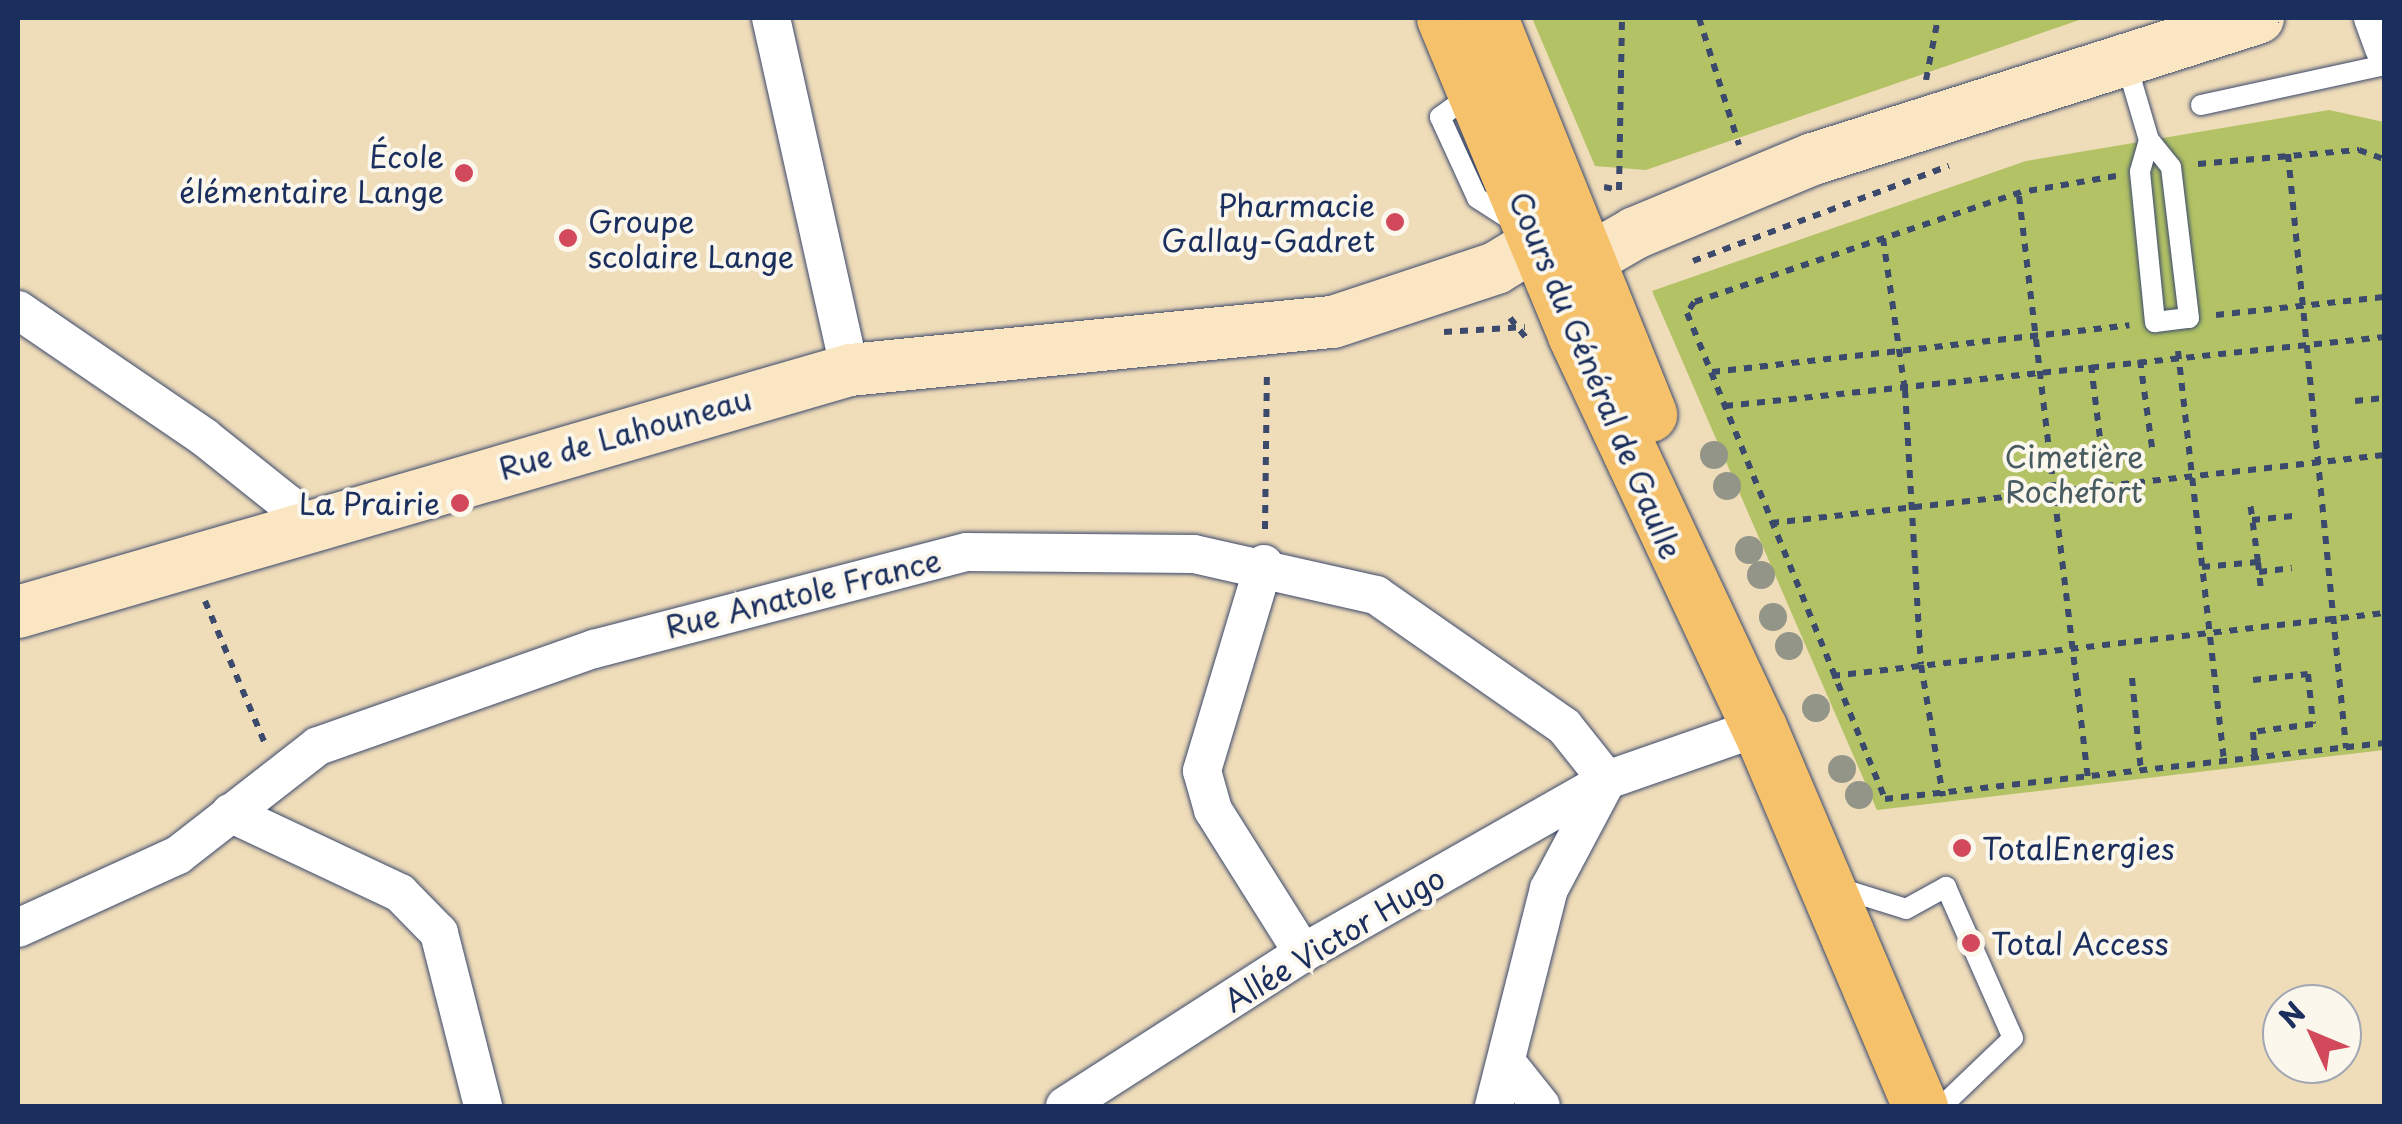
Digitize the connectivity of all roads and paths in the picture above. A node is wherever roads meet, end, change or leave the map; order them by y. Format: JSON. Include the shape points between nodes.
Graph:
{"nodes":[{"id":1,"x":771,"y":18,"type":"edge"},
{"id":2,"x":1444,"y":18,"type":"edge"},
{"id":3,"x":1490,"y":18,"type":"edge"},
{"id":4,"x":1622,"y":18,"type":"edge"},
{"id":5,"x":1699,"y":18,"type":"edge"},
{"id":6,"x":2258,"y":18,"type":"edge"},
{"id":7,"x":2372,"y":18,"type":"edge"},
{"id":8,"x":2384,"y":48,"type":"edge"},
{"id":9,"x":2126,"y":62,"type":"junction"},
{"id":10,"x":2384,"y":65,"type":"edge"},
{"id":11,"x":2201,"y":105,"type":"dead end"},
{"id":12,"x":1916,"y":133,"type":"junction"},
{"id":13,"x":2149,"y":140,"type":"junction"},
{"id":14,"x":2288,"y":154,"type":"junction"},
{"id":15,"x":1813,"y":159,"type":"junction"},
{"id":16,"x":2384,"y":159,"type":"edge"},
{"id":17,"x":1962,"y":162,"type":"dead end"},
{"id":18,"x":2172,"y":168,"type":"junction"},
{"id":19,"x":1749,"y":172,"type":"junction"},
{"id":20,"x":2140,"y":172,"type":"junction"},
{"id":21,"x":2019,"y":196,"type":"dead end"},
{"id":22,"x":1646,"y":234,"type":"junction"},
{"id":23,"x":1883,"y":238,"type":"junction"},
{"id":24,"x":1563,"y":252,"type":"junction"},
{"id":25,"x":2384,"y":296,"type":"edge"},
{"id":26,"x":2306,"y":305,"type":"junction"},
{"id":27,"x":18,"y":310,"type":"edge"},
{"id":28,"x":2172,"y":320,"type":"junction"},
{"id":29,"x":2038,"y":334,"type":"junction"},
{"id":30,"x":1248,"y":336,"type":"junction"},
{"id":31,"x":2384,"y":338,"type":"edge"},
{"id":32,"x":2309,"y":342,"type":"junction"},
{"id":33,"x":1898,"y":350,"type":"junction"},
{"id":34,"x":2178,"y":355,"type":"junction"},
{"id":35,"x":2140,"y":360,"type":"junction"},
{"id":36,"x":2091,"y":365,"type":"junction"},
{"id":37,"x":850,"y":370,"type":"junction"},
{"id":38,"x":2042,"y":371,"type":"junction"},
{"id":39,"x":1712,"y":372,"type":"junction"},
{"id":40,"x":1905,"y":390,"type":"junction"},
{"id":41,"x":2384,"y":398,"type":"edge"},
{"id":42,"x":2355,"y":401,"type":"dead end"},
{"id":43,"x":1725,"y":406,"type":"junction"},
{"id":44,"x":2152,"y":448,"type":"dead end"},
{"id":45,"x":2102,"y":454,"type":"dead end"},
{"id":46,"x":2384,"y":455,"type":"edge"},
{"id":47,"x":2324,"y":462,"type":"junction"},
{"id":48,"x":2191,"y":478,"type":"junction"},
{"id":49,"x":2056,"y":493,"type":"junction"},
{"id":50,"x":2250,"y":502,"type":"dead end"},
{"id":51,"x":1910,"y":509,"type":"junction"},
{"id":52,"x":2293,"y":516,"type":"dead end"},
{"id":53,"x":2252,"y":520,"type":"junction"},
{"id":54,"x":1771,"y":523,"type":"junction"},
{"id":55,"x":297,"y":526,"type":"junction"},
{"id":56,"x":190,"y":557,"type":"junction"},
{"id":57,"x":2258,"y":562,"type":"junction"},
{"id":58,"x":1264,"y":564,"type":"junction"},
{"id":59,"x":2202,"y":567,"type":"junction"},
{"id":60,"x":2292,"y":568,"type":"dead end"},
{"id":61,"x":2259,"y":572,"type":"junction"},
{"id":62,"x":2260,"y":593,"type":"dead end"},
{"id":63,"x":18,"y":612,"type":"edge"},
{"id":64,"x":2384,"y":613,"type":"edge"},
{"id":65,"x":2332,"y":619,"type":"junction"},
{"id":66,"x":2210,"y":632,"type":"junction"},
{"id":67,"x":2073,"y":648,"type":"junction"},
{"id":68,"x":1921,"y":666,"type":"junction"},
{"id":69,"x":1832,"y":676,"type":"junction"},
{"id":70,"x":2132,"y":678,"type":"dead end"},
{"id":71,"x":2253,"y":680,"type":"dead end"},
{"id":72,"x":1759,"y":727,"type":"junction"},
{"id":73,"x":2384,"y":743,"type":"edge"},
{"id":74,"x":2346,"y":748,"type":"junction"},
{"id":75,"x":2255,"y":758,"type":"junction"},
{"id":76,"x":2224,"y":762,"type":"junction"},
{"id":77,"x":280,"y":770,"type":"junction"},
{"id":78,"x":2142,"y":772,"type":"junction"},
{"id":79,"x":2088,"y":779,"type":"junction"},
{"id":80,"x":1607,"y":780,"type":"junction"},
{"id":81,"x":1943,"y":796,"type":"junction"},
{"id":82,"x":230,"y":813,"type":"junction"},
{"id":83,"x":1826,"y":884,"type":"junction"},
{"id":84,"x":18,"y":928,"type":"edge"},
{"id":85,"x":1302,"y":954,"type":"junction"},
{"id":86,"x":1506,"y":1062,"type":"junction"},
{"id":87,"x":483,"y":1106,"type":"edge"},
{"id":88,"x":1065,"y":1106,"type":"edge"},
{"id":89,"x":1494,"y":1106,"type":"edge"},
{"id":90,"x":1542,"y":1106,"type":"edge"},
{"id":91,"x":1920,"y":1106,"type":"edge"},
{"id":92,"x":1942,"y":1106,"type":"edge"}],
"edges":[{"from":1,"to":37,"type":"street"},
{"from":2,"to":24,"type":"main road","name":"Cours du Général de Gaulle","via":[[1474,92]]},
{"from":3,"to":24,"type":"main road","name":"Cours du Général de Gaulle"},
{"from":4,"to":22,"type":"path"},
{"from":5,"to":19,"type":"path"},
{"from":6,"to":9,"type":"street"},
{"from":7,"to":8,"type":"street"},
{"from":9,"to":12,"type":"street"},
{"from":9,"to":13,"type":"lane"},
{"from":10,"to":11,"type":"lane"},
{"from":12,"to":15,"type":"street"},
{"from":12,"to":22,"type":"street"},
{"from":13,"to":18,"type":"lane"},
{"from":13,"to":20,"type":"lane"},
{"from":14,"to":16,"type":"path","via":[[2359,150]]},
{"from":14,"to":18,"type":"path"},
{"from":14,"to":26,"type":"path"},
{"from":15,"to":19,"type":"street"},
{"from":15,"to":22,"type":"street"},
{"from":17,"to":22,"type":"path"},
{"from":18,"to":28,"type":"lane"},
{"from":19,"to":24,"type":"street"},
{"from":20,"to":23,"type":"path","via":[[2020,192]]},
{"from":20,"to":28,"type":"lane"},
{"from":21,"to":29,"type":"path"},
{"from":22,"to":24,"type":"street"},
{"from":23,"to":33,"type":"path"},
{"from":23,"to":39,"type":"path","via":[[1694,302],[1687,313]]},
{"from":24,"to":30,"type":"street","name":"Rue de Lahouneau","via":[[1278,317]]},
{"from":24,"to":72,"type":"main road","name":"Cours du Général de Gaulle","via":[[1734,620]]},
{"from":25,"to":26,"type":"path"},
{"from":26,"to":28,"type":"path"},
{"from":26,"to":32,"type":"path"},
{"from":27,"to":55,"type":"street","via":[[204,436],[288,504]]},
{"from":28,"to":29,"type":"path"},
{"from":28,"to":34,"type":"path"},
{"from":29,"to":33,"type":"path"},
{"from":29,"to":38,"type":"path"},
{"from":30,"to":37,"type":"street","name":"Rue de Lahouneau"},
{"from":30,"to":58,"type":"path","via":[[1269,376]]},
{"from":31,"to":32,"type":"path"},
{"from":32,"to":34,"type":"path"},
{"from":32,"to":47,"type":"path"},
{"from":33,"to":39,"type":"path"},
{"from":33,"to":40,"type":"path"},
{"from":34,"to":35,"type":"path"},
{"from":34,"to":48,"type":"path"},
{"from":35,"to":36,"type":"path"},
{"from":35,"to":44,"type":"path"},
{"from":36,"to":38,"type":"path"},
{"from":36,"to":45,"type":"path"},
{"from":37,"to":55,"type":"street","name":"Rue de Lahouneau"},
{"from":38,"to":40,"type":"path"},
{"from":38,"to":49,"type":"path"},
{"from":39,"to":43,"type":"path"},
{"from":40,"to":43,"type":"path"},
{"from":40,"to":51,"type":"path"},
{"from":41,"to":42,"type":"path"},
{"from":43,"to":54,"type":"path"},
{"from":46,"to":47,"type":"path"},
{"from":47,"to":48,"type":"path"},
{"from":47,"to":65,"type":"path"},
{"from":48,"to":49,"type":"path"},
{"from":48,"to":59,"type":"path"},
{"from":49,"to":51,"type":"path"},
{"from":49,"to":67,"type":"path"},
{"from":50,"to":53,"type":"path"},
{"from":51,"to":54,"type":"path"},
{"from":51,"to":68,"type":"path"},
{"from":52,"to":53,"type":"path"},
{"from":53,"to":57,"type":"path"},
{"from":54,"to":69,"type":"path"},
{"from":55,"to":56,"type":"street","name":"Rue de Lahouneau"},
{"from":56,"to":63,"type":"street","name":"Rue de Lahouneau"},
{"from":56,"to":77,"type":"path"},
{"from":57,"to":59,"type":"path"},
{"from":57,"to":61,"type":"path"},
{"from":58,"to":77,"type":"street","name":"Rue Anatole France","via":[[967,552],[866,572],[594,649],[318,746]]},
{"from":58,"to":80,"type":"street","name":"Rue Anatole France","via":[[1376,595],[1564,726]]},
{"from":58,"to":85,"type":"street","via":[[1202,771],[1213,810]]},
{"from":59,"to":66,"type":"path"},
{"from":60,"to":61,"type":"path"},
{"from":61,"to":62,"type":"path"},
{"from":64,"to":65,"type":"path"},
{"from":65,"to":66,"type":"path"},
{"from":65,"to":74,"type":"path"},
{"from":66,"to":67,"type":"path"},
{"from":66,"to":76,"type":"path"},
{"from":67,"to":68,"type":"path"},
{"from":67,"to":79,"type":"path"},
{"from":68,"to":69,"type":"path"},
{"from":68,"to":81,"type":"path"},
{"from":69,"to":81,"type":"path","via":[[1885,798]]},
{"from":70,"to":78,"type":"path"},
{"from":71,"to":75,"type":"path","via":[[2308,674],[2313,724],[2253,732]]},
{"from":72,"to":80,"type":"street"},
{"from":72,"to":83,"type":"main road","name":"Cours du Général de Gaulle"},
{"from":73,"to":74,"type":"path"},
{"from":74,"to":75,"type":"path"},
{"from":75,"to":76,"type":"path"},
{"from":76,"to":78,"type":"path"},
{"from":77,"to":82,"type":"street","name":"Rue Anatole France"},
{"from":78,"to":79,"type":"path"},
{"from":79,"to":81,"type":"path"},
{"from":80,"to":85,"type":"street","name":"Allée Victor Hugo"},
{"from":80,"to":86,"type":"street","via":[[1549,889]]},
{"from":82,"to":84,"type":"street","name":"Rue Anatole France","via":[[178,855]]},
{"from":82,"to":87,"type":"street","via":[[400,893],[439,934]]},
{"from":83,"to":91,"type":"main road","name":"Cours du Général de Gaulle"},
{"from":83,"to":92,"type":"lane","via":[[1906,909],[1946,887],[2013,1038]]},
{"from":85,"to":88,"type":"street","name":"Allée Victor Hugo"},
{"from":86,"to":89,"type":"street"},
{"from":86,"to":90,"type":"street"}]}
